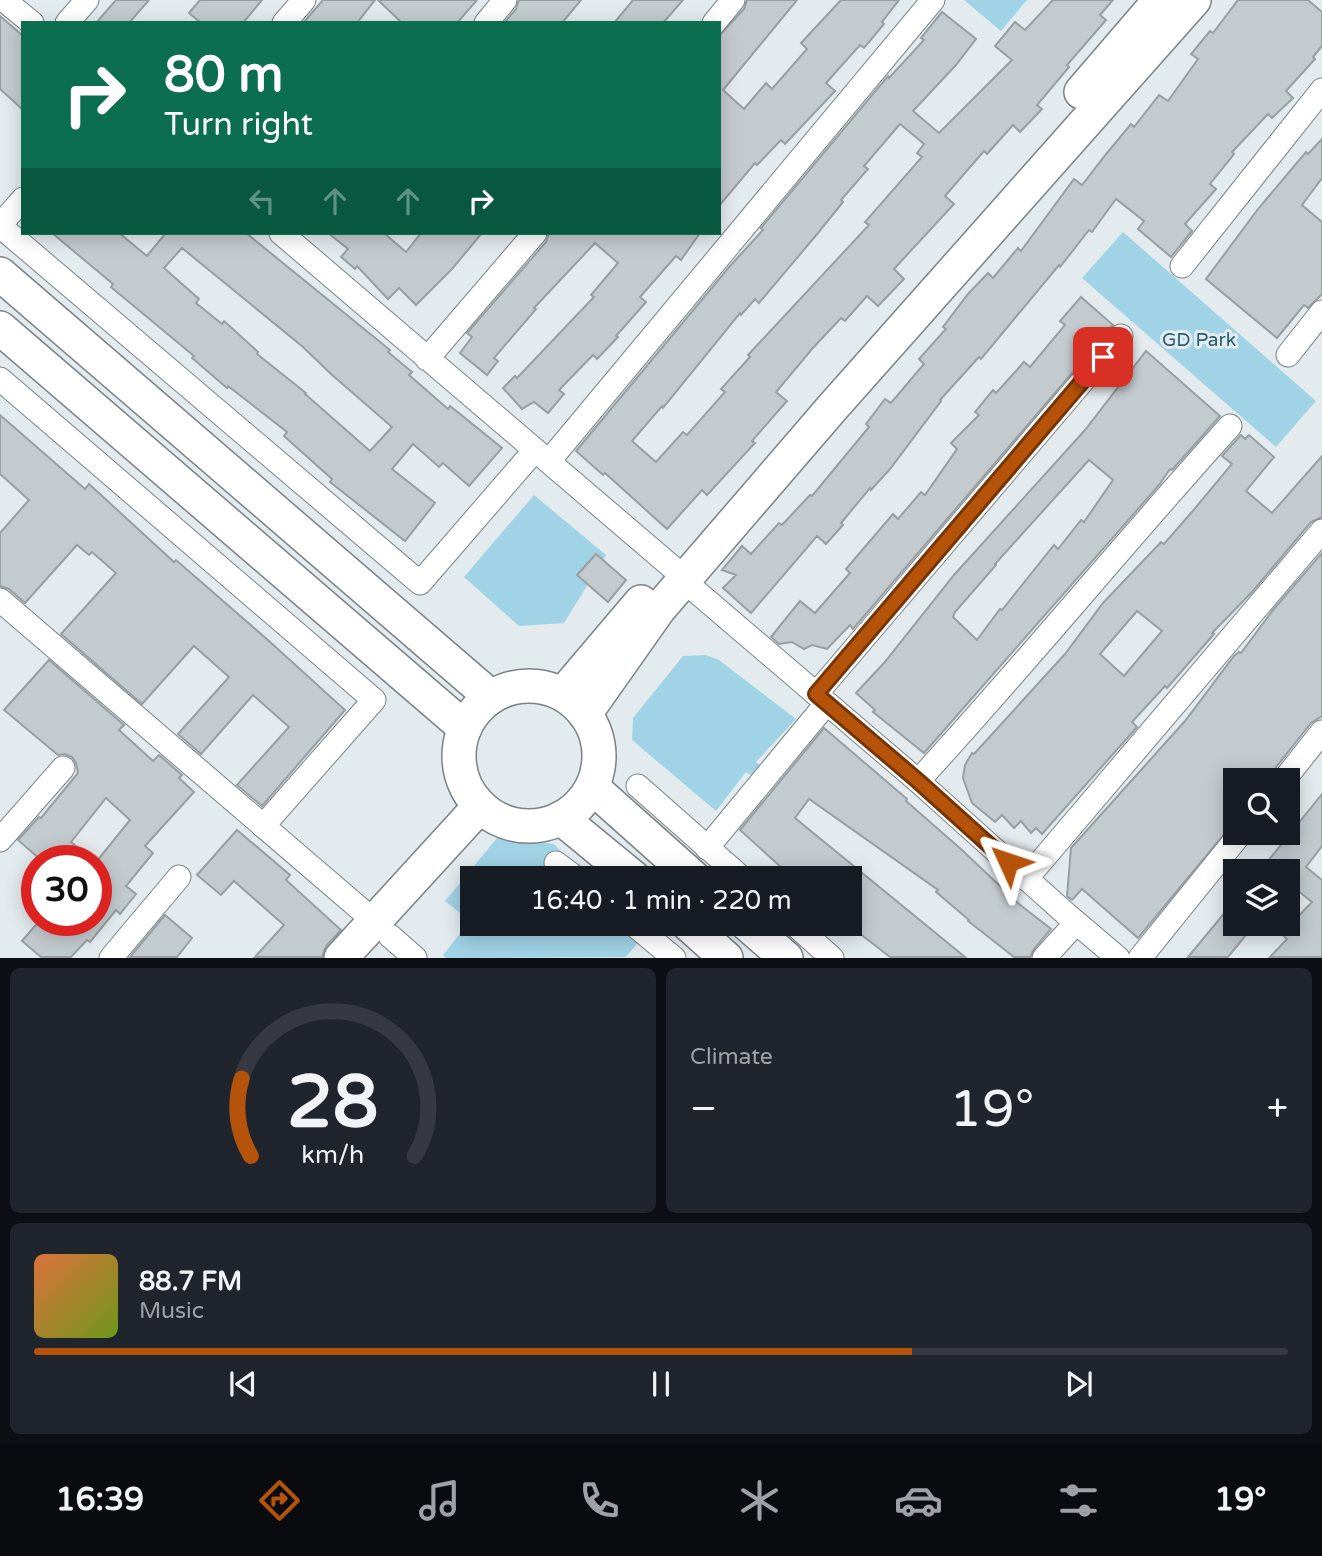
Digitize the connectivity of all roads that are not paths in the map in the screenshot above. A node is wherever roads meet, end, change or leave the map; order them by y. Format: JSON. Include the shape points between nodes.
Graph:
{"nodes":[{"id":1,"x":4,"y":0,"type":"edge"},
{"id":2,"x":87,"y":0,"type":"edge"},
{"id":3,"x":304,"y":0,"type":"edge"},
{"id":4,"x":505,"y":0,"type":"edge"},
{"id":5,"x":733,"y":0,"type":"edge"},
{"id":6,"x":933,"y":0,"type":"edge"},
{"id":7,"x":1160,"y":0,"type":"edge"},
{"id":8,"x":1194,"y":0,"type":"edge"},
{"id":9,"x":30,"y":21,"type":"edge"},
{"id":10,"x":70,"y":21,"type":"edge"},
{"id":11,"x":286,"y":21,"type":"edge"},
{"id":12,"x":488,"y":21,"type":"edge"},
{"id":13,"x":716,"y":21,"type":"edge"},
{"id":14,"x":1322,"y":90,"type":"edge"},
{"id":15,"x":21,"y":201,"type":"edge"},
{"id":16,"x":996,"y":206,"type":"junction"},
{"id":17,"x":0,"y":226,"type":"edge"},
{"id":18,"x":288,"y":235,"type":"edge"},
{"id":19,"x":533,"y":235,"type":"edge"},
{"id":20,"x":307,"y":241,"type":"edge"},
{"id":21,"x":1182,"y":266,"type":"dead end"},
{"id":22,"x":0,"y":274,"type":"edge"},
{"id":23,"x":1322,"y":312,"type":"edge"},
{"id":24,"x":0,"y":328,"type":"edge"},
{"id":25,"x":1121,"y":336,"type":"dead end"},
{"id":26,"x":1288,"y":355,"type":"dead end"},
{"id":27,"x":427,"y":359,"type":"junction"},
{"id":28,"x":0,"y":379,"type":"edge"},
{"id":29,"x":1230,"y":426,"type":"dead end"},
{"id":30,"x":542,"y":456,"type":"junction"},
{"id":31,"x":1322,"y":531,"type":"edge"},
{"id":32,"x":678,"y":574,"type":"junction"},
{"id":33,"x":0,"y":600,"type":"edge"},
{"id":34,"x":491,"y":697,"type":"junction"},
{"id":35,"x":821,"y":699,"type":"junction"},
{"id":36,"x":574,"y":704,"type":"junction"},
{"id":37,"x":465,"y":728,"type":"junction"},
{"id":38,"x":1322,"y":732,"type":"edge"},
{"id":39,"x":62,"y":768,"type":"dead end"},
{"id":40,"x":1294,"y":768,"type":"edge"},
{"id":41,"x":918,"y":781,"type":"junction"},
{"id":42,"x":638,"y":786,"type":"dead end"},
{"id":43,"x":592,"y":787,"type":"junction"},
{"id":44,"x":488,"y":812,"type":"junction"},
{"id":45,"x":561,"y":818,"type":"junction"},
{"id":46,"x":263,"y":826,"type":"junction"},
{"id":47,"x":0,"y":840,"type":"edge"},
{"id":48,"x":1231,"y":845,"type":"edge"},
{"id":49,"x":707,"y":848,"type":"junction"},
{"id":50,"x":556,"y":863,"type":"dead end"},
{"id":51,"x":560,"y":866,"type":"edge"},
{"id":52,"x":619,"y":866,"type":"edge"},
{"id":53,"x":681,"y":866,"type":"edge"},
{"id":54,"x":728,"y":866,"type":"edge"},
{"id":55,"x":179,"y":877,"type":"dead end"},
{"id":56,"x":1026,"y":879,"type":"junction"},
{"id":57,"x":1076,"y":923,"type":"junction"},
{"id":58,"x":646,"y":936,"type":"edge"},
{"id":59,"x":702,"y":936,"type":"edge"},
{"id":60,"x":761,"y":936,"type":"edge"},
{"id":61,"x":808,"y":936,"type":"edge"},
{"id":62,"x":378,"y":938,"type":"edge"},
{"id":63,"x":669,"y":956,"type":"edge"},
{"id":64,"x":111,"y":957,"type":"edge"},
{"id":65,"x":341,"y":957,"type":"edge"},
{"id":66,"x":415,"y":957,"type":"edge"},
{"id":67,"x":726,"y":957,"type":"edge"},
{"id":68,"x":786,"y":957,"type":"edge"},
{"id":69,"x":832,"y":957,"type":"edge"},
{"id":70,"x":1044,"y":957,"type":"edge"},
{"id":71,"x":1118,"y":957,"type":"edge"},
{"id":72,"x":1140,"y":957,"type":"edge"}],
"edges":[{"from":1,"to":9,"type":"street"},
{"from":2,"to":10,"type":"street"},
{"from":3,"to":11,"type":"street"},
{"from":4,"to":12,"type":"street"},
{"from":5,"to":13,"type":"street"},
{"from":6,"to":30,"type":"street"},
{"from":7,"to":16,"type":"main road"},
{"from":8,"to":16,"type":"main road"},
{"from":14,"to":21,"type":"street"},
{"from":15,"to":17,"type":"street"},
{"from":16,"to":32,"type":"main road"},
{"from":17,"to":30,"type":"street","via":[[419,583]]},
{"from":18,"to":20,"type":"street"},
{"from":19,"to":27,"type":"street"},
{"from":20,"to":27,"type":"street"},
{"from":22,"to":34,"type":"main road"},
{"from":23,"to":26,"type":"street"},
{"from":24,"to":37,"type":"main road"},
{"from":25,"to":35,"type":"street"},
{"from":27,"to":30,"type":"street"},
{"from":28,"to":46,"type":"street","via":[[374,700]]},
{"from":29,"to":41,"type":"street"},
{"from":30,"to":32,"type":"street"},
{"from":31,"to":56,"type":"street"},
{"from":32,"to":35,"type":"street"},
{"from":32,"to":36,"type":"main road"},
{"from":33,"to":46,"type":"street"},
{"from":34,"to":36,"type":"main road","via":[[526,685],[550,689]]},
{"from":34,"to":37,"type":"main road","via":[[475,710]]},
{"from":35,"to":41,"type":"street"},
{"from":35,"to":49,"type":"street"},
{"from":36,"to":43,"type":"main road","via":[[597,741],[598,765]]},
{"from":37,"to":44,"type":"main road","via":[[460,768],[468,791]]},
{"from":38,"to":40,"type":"street"},
{"from":39,"to":47,"type":"street"},
{"from":41,"to":56,"type":"street"},
{"from":42,"to":49,"type":"street"},
{"from":43,"to":45,"type":"main road"},
{"from":43,"to":53,"type":"main road"},
{"from":44,"to":45,"type":"main road","via":[[514,824],[538,825]]},
{"from":44,"to":62,"type":"main road"},
{"from":45,"to":52,"type":"main road"},
{"from":46,"to":62,"type":"street"},
{"from":48,"to":72,"type":"street"},
{"from":49,"to":54,"type":"street"},
{"from":50,"to":51,"type":"street"},
{"from":55,"to":64,"type":"street"},
{"from":56,"to":57,"type":"street"},
{"from":57,"to":70,"type":"street"},
{"from":57,"to":71,"type":"street"},
{"from":58,"to":63,"type":"street"},
{"from":59,"to":67,"type":"main road"},
{"from":60,"to":68,"type":"main road"},
{"from":61,"to":69,"type":"street"},
{"from":62,"to":65,"type":"main road"},
{"from":62,"to":66,"type":"street"}]}
